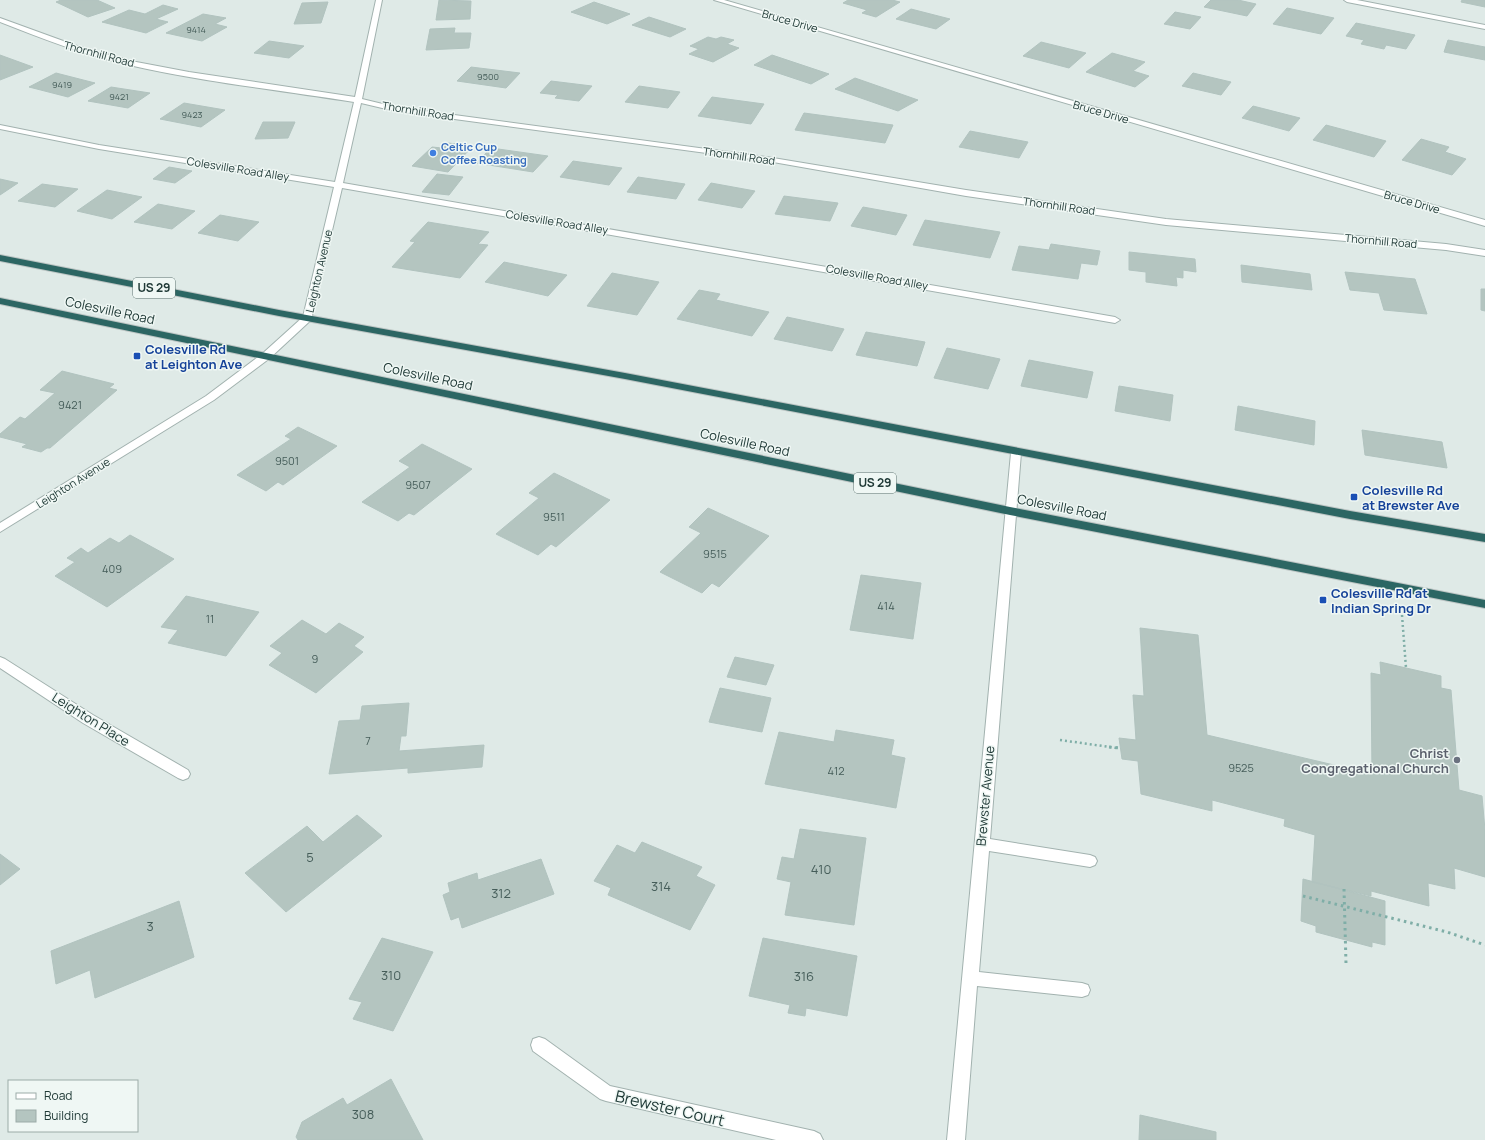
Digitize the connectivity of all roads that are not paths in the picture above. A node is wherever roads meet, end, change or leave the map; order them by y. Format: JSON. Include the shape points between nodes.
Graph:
{"nodes":[{"id":1,"x":379,"y":0,"type":"edge"},
{"id":2,"x":717,"y":0,"type":"edge"},
{"id":3,"x":1347,"y":0,"type":"edge"},
{"id":4,"x":0,"y":20,"type":"edge"},
{"id":5,"x":1485,"y":27,"type":"edge"},
{"id":6,"x":358,"y":100,"type":"junction"},
{"id":7,"x":0,"y":127,"type":"edge"},
{"id":8,"x":339,"y":185,"type":"junction"},
{"id":9,"x":1485,"y":223,"type":"edge"},
{"id":10,"x":1485,"y":253,"type":"edge"},
{"id":11,"x":0,"y":258,"type":"edge"},
{"id":12,"x":0,"y":301,"type":"edge"},
{"id":13,"x":308,"y":318,"type":"junction"},
{"id":14,"x":1115,"y":320,"type":"dead end"},
{"id":15,"x":266,"y":356,"type":"junction"},
{"id":16,"x":1016,"y":453,"type":"junction"},
{"id":17,"x":1010,"y":511,"type":"junction"},
{"id":18,"x":0,"y":528,"type":"edge"},
{"id":19,"x":1485,"y":538,"type":"edge"},
{"id":20,"x":1485,"y":604,"type":"edge"},
{"id":21,"x":0,"y":662,"type":"edge"},
{"id":22,"x":183,"y":774,"type":"dead end"},
{"id":23,"x":981,"y":844,"type":"junction"},
{"id":24,"x":1090,"y":862,"type":"dead end"},
{"id":25,"x":970,"y":978,"type":"junction"},
{"id":26,"x":1082,"y":990,"type":"dead end"},
{"id":27,"x":539,"y":1045,"type":"dead end"},
{"id":28,"x":814,"y":1140,"type":"edge"},
{"id":29,"x":956,"y":1140,"type":"edge"}],
"edges":[{"from":1,"to":6,"type":"street","name":"Leighton Avenue"},
{"from":2,"to":9,"type":"street","name":"Bruce Drive"},
{"from":3,"to":5,"type":"street"},
{"from":4,"to":6,"type":"street","name":"Thornhill Road","via":[[74,48],[130,63]]},
{"from":6,"to":8,"type":"street","name":"Leighton Avenue"},
{"from":6,"to":10,"type":"street","name":"Thornhill Road","via":[[395,109],[773,160],[966,193],[1166,222],[1438,246]]},
{"from":7,"to":8,"type":"street","name":"Colesville Road Alley","via":[[99,147]]},
{"from":8,"to":13,"type":"street","name":"Leighton Avenue"},
{"from":8,"to":14,"type":"street","name":"Colesville Road Alley"},
{"from":11,"to":13,"type":"highway","number":"US 29"},
{"from":12,"to":15,"type":"highway","name":"Colesville Road","number":"US 29"},
{"from":13,"to":15,"type":"street","name":"Leighton Avenue"},
{"from":13,"to":16,"type":"highway","number":"US 29"},
{"from":15,"to":17,"type":"highway","name":"Colesville Road","number":"US 29"},
{"from":15,"to":18,"type":"street","name":"Leighton Avenue","via":[[210,398]]},
{"from":16,"to":17,"type":"street","name":"Brewster Avenue"},
{"from":16,"to":19,"type":"highway","number":"US 29","via":[[1350,516]]},
{"from":17,"to":20,"type":"highway","name":"Colesville Road","number":"US 29"},
{"from":17,"to":23,"type":"street","name":"Brewster Avenue"},
{"from":21,"to":22,"type":"street","name":"Leighton Place","via":[[88,719]]},
{"from":23,"to":24,"type":"street"},
{"from":23,"to":25,"type":"street","name":"Brewster Avenue"},
{"from":25,"to":26,"type":"street"},
{"from":25,"to":29,"type":"street","name":"Brewster Avenue"},
{"from":27,"to":28,"type":"street","name":"Brewster Court","via":[[606,1093]]}]}
